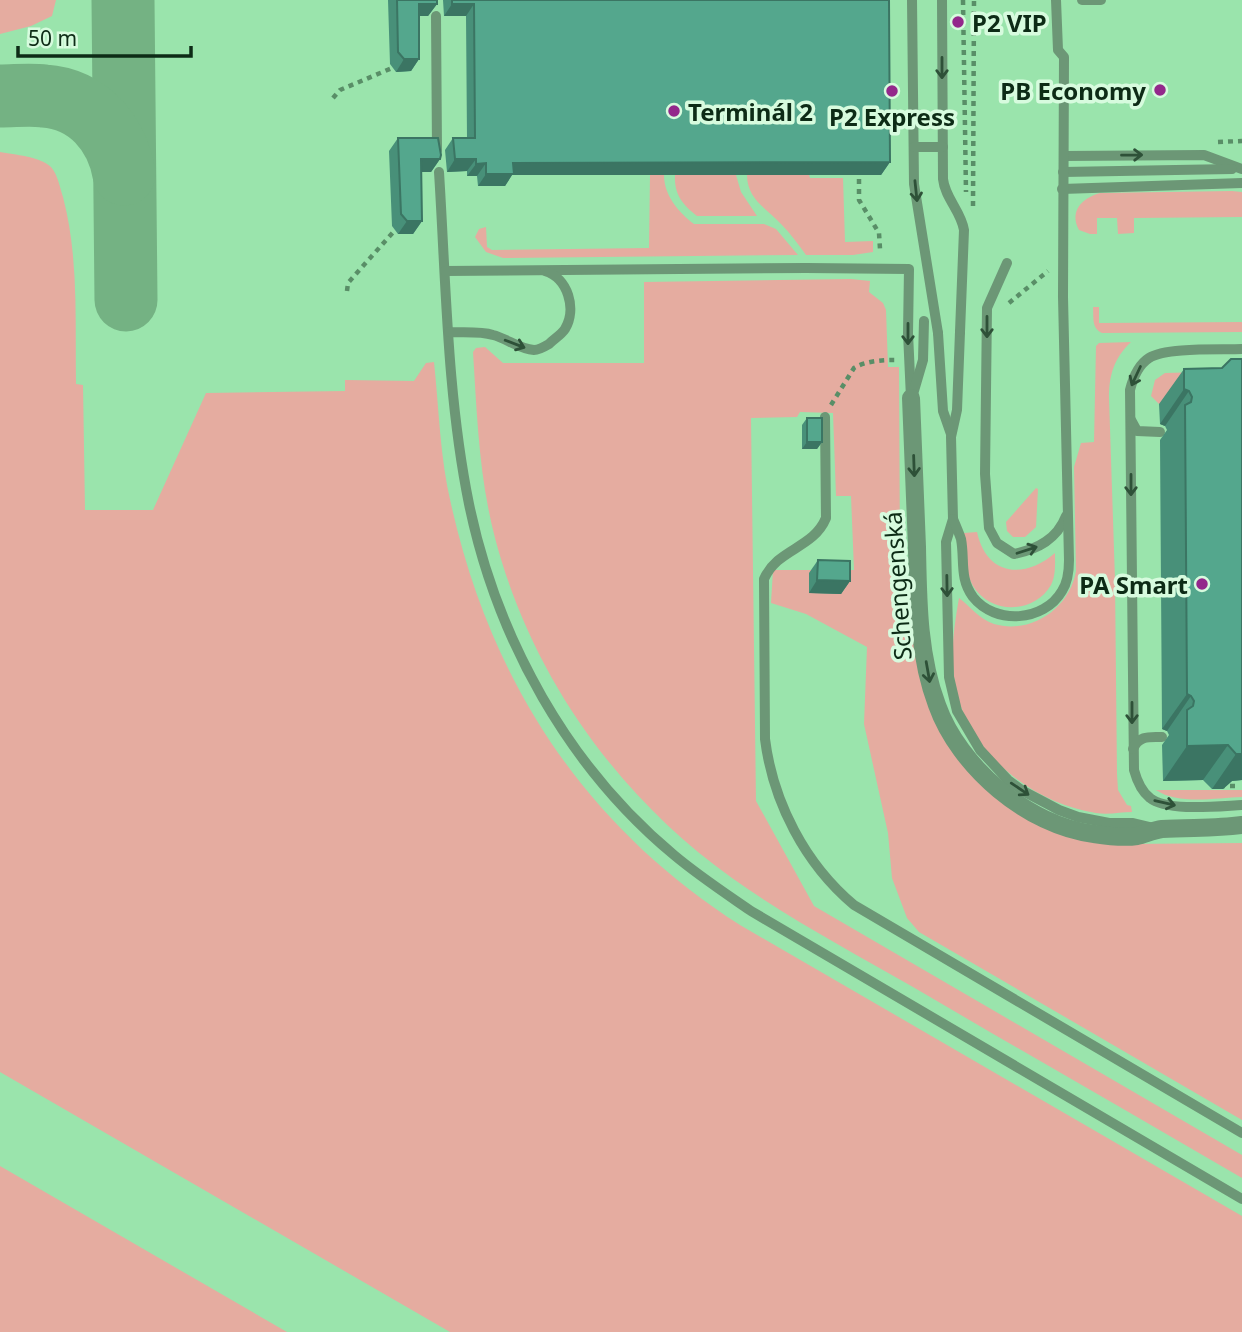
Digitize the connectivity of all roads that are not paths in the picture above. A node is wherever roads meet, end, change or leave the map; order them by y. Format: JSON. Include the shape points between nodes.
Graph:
{"nodes":[{"id":1,"x":912,"y":0,"type":"edge"},
{"id":2,"x":942,"y":0,"type":"edge"},
{"id":3,"x":1056,"y":0,"type":"edge"},
{"id":4,"x":1082,"y":0,"type":"edge"},
{"id":5,"x":1100,"y":0,"type":"edge"},
{"id":6,"x":436,"y":9,"type":"edge"},
{"id":7,"x":914,"y":147,"type":"junction"},
{"id":8,"x":943,"y":147,"type":"junction"},
{"id":9,"x":1064,"y":156,"type":"junction"},
{"id":10,"x":1242,"y":169,"type":"edge"},
{"id":11,"x":1063,"y":172,"type":"junction"},
{"id":12,"x":1242,"y":183,"type":"edge"},
{"id":13,"x":1062,"y":189,"type":"junction"},
{"id":14,"x":1007,"y":263,"type":"dead end"},
{"id":15,"x":538,"y":270,"type":"junction"},
{"id":16,"x":445,"y":271,"type":"junction"},
{"id":17,"x":924,"y":321,"type":"dead end"},
{"id":18,"x":449,"y":332,"type":"junction"},
{"id":19,"x":1242,"y":349,"type":"edge"},
{"id":20,"x":911,"y":398,"type":"junction"},
{"id":21,"x":825,"y":416,"type":"road end"},
{"id":22,"x":1130,"y":417,"type":"junction"},
{"id":23,"x":1160,"y":432,"type":"dead end"},
{"id":24,"x":951,"y":437,"type":"junction"},
{"id":25,"x":1068,"y":511,"type":"junction"},
{"id":26,"x":953,"y":519,"type":"junction"},
{"id":27,"x":1162,"y":737,"type":"dead end"},
{"id":28,"x":1133,"y":751,"type":"junction"},
{"id":29,"x":1242,"y":805,"type":"edge"},
{"id":30,"x":1242,"y":825,"type":"edge"},
{"id":31,"x":1160,"y":829,"type":"junction"},
{"id":32,"x":1220,"y":829,"type":"junction"},
{"id":33,"x":1242,"y":832,"type":"edge"},
{"id":34,"x":1242,"y":1133,"type":"edge"},
{"id":35,"x":1242,"y":1199,"type":"edge"}],
"edges":[{"from":1,"to":7,"type":"lane","bridge":true},
{"from":2,"to":8,"type":"lane","one_way":true,"bridge":true},
{"from":3,"to":9,"type":"lane","via":[[1058,50],[1063,57]]},
{"from":4,"to":5,"type":"lane"},
{"from":6,"to":16,"type":"lane"},
{"from":7,"to":8,"type":"lane","bridge":true},
{"from":7,"to":24,"type":"lane","one_way":true,"bridge":true,"via":[[914,184],[938,333],[943,411]]},
{"from":8,"to":24,"type":"lane","bridge":true,"via":[[943,185],[964,230],[957,410]]},
{"from":9,"to":10,"type":"lane","one_way":true,"via":[[1204,155]]},
{"from":9,"to":11,"type":"lane"},
{"from":10,"to":11,"type":"lane"},
{"from":11,"to":13,"type":"lane"},
{"from":12,"to":13,"type":"lane"},
{"from":13,"to":25,"type":"lane"},
{"from":14,"to":25,"type":"lane","one_way":true,"via":[[986,308],[989,528],[997,542],[1014,554],[1055,536]]},
{"from":15,"to":16,"type":"lane"},
{"from":18,"to":15,"type":"lane","one_way":true,"via":[[492,334],[534,350],[555,339],[569,321],[568,294],[556,276]]},
{"from":15,"to":20,"type":"lane","name":"Schengenská","one_way":true,"via":[[909,270]]},
{"from":16,"to":18,"type":"lane"},
{"from":17,"to":20,"type":"lane","via":[[923,360]]},
{"from":18,"to":35,"type":"lane","via":[[468,502],[497,604],[556,720],[619,802],[673,855],[751,911]]},
{"from":19,"to":22,"type":"lane","one_way":true,"via":[[1166,352],[1148,358],[1132,381]]},
{"from":20,"to":31,"type":"street","name":"Schengenská","one_way":true,"via":[[920,624],[930,682],[947,728],[995,786],[1048,821],[1113,836]]},
{"from":21,"to":34,"type":"lane","via":[[825,519],[813,537],[778,558],[764,579],[768,763],[774,787],[800,840],[833,887],[854,905]]},
{"from":22,"to":23,"type":"lane","via":[[1138,431]]},
{"from":22,"to":28,"type":"lane","one_way":true},
{"from":24,"to":26,"type":"lane"},
{"from":25,"to":26,"type":"lane","via":[[1069,572],[1063,591],[1037,612],[1018,617],[992,611],[966,585],[961,540]]},
{"from":26,"to":31,"type":"lane","one_way":true,"via":[[946,542],[949,677],[957,710],[979,750],[1008,780],[1059,810],[1095,821]]},
{"from":27,"to":28,"type":"lane","via":[[1142,738]]},
{"from":28,"to":29,"type":"lane","one_way":true,"via":[[1137,781],[1156,802]]},
{"from":30,"to":32,"type":"street","name":"Schengenská"},
{"from":31,"to":32,"type":"street","name":"Schengenská"},
{"from":32,"to":33,"type":"street"}]}
